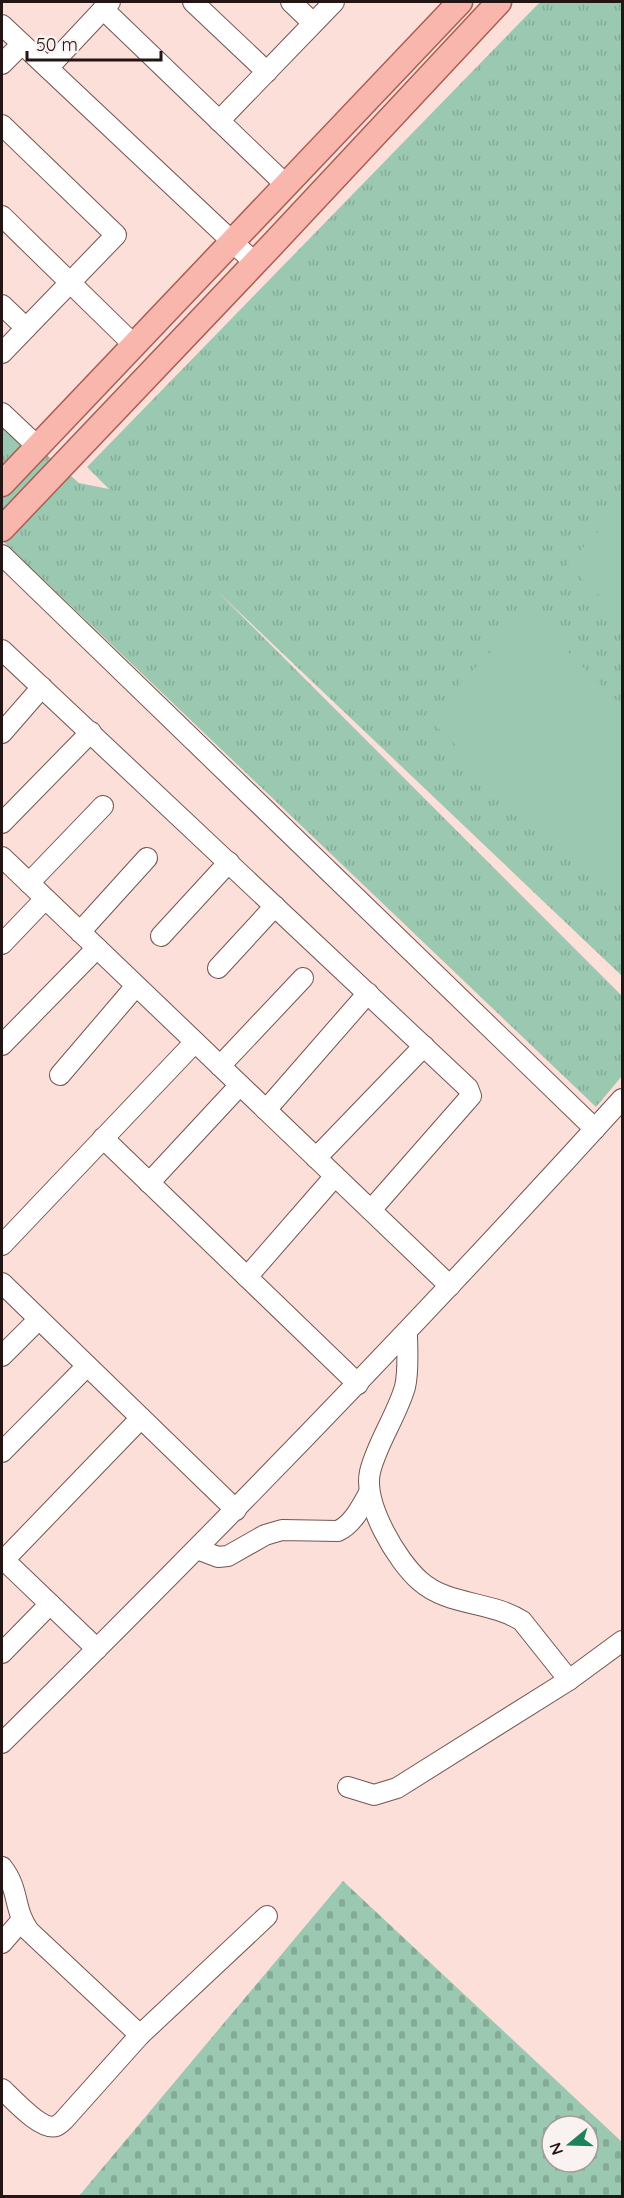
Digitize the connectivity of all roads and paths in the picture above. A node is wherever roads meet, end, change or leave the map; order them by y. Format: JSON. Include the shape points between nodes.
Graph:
{"nodes":[{"id":1,"x":193,"y":2,"type":"edge"},
{"id":2,"x":291,"y":2,"type":"edge"},
{"id":3,"x":333,"y":2,"type":"edge"},
{"id":4,"x":460,"y":2,"type":"edge"},
{"id":5,"x":499,"y":2,"type":"edge"},
{"id":6,"x":106,"y":5,"type":"edge"},
{"id":7,"x":313,"y":23,"type":"junction"},
{"id":8,"x":2,"y":25,"type":"edge"},
{"id":9,"x":22,"y":44,"type":"junction"},
{"id":10,"x":2,"y":64,"type":"edge"},
{"id":11,"x":48,"y":68,"type":"junction"},
{"id":12,"x":267,"y":72,"type":"junction"},
{"id":13,"x":219,"y":121,"type":"junction"},
{"id":14,"x":2,"y":125,"type":"edge"},
{"id":15,"x":286,"y":185,"type":"junction"},
{"id":16,"x":2,"y":216,"type":"edge"},
{"id":17,"x":233,"y":240,"type":"junction"},
{"id":18,"x":255,"y":263,"type":"junction"},
{"id":19,"x":70,"y":283,"type":"junction"},
{"id":20,"x":2,"y":305,"type":"edge"},
{"id":21,"x":26,"y":328,"type":"junction"},
{"id":22,"x":134,"y":345,"type":"junction"},
{"id":23,"x":2,"y":353,"type":"edge"},
{"id":24,"x":2,"y":413,"type":"edge"},
{"id":25,"x":38,"y":447,"type":"junction"},
{"id":26,"x":2,"y":484,"type":"edge"},
{"id":27,"x":2,"y":529,"type":"edge"},
{"id":28,"x":2,"y":555,"type":"edge"},
{"id":29,"x":2,"y":650,"type":"edge"},
{"id":30,"x":42,"y":687,"type":"junction"},
{"id":31,"x":91,"y":732,"type":"junction"},
{"id":32,"x":2,"y":733,"type":"edge"},
{"id":33,"x":103,"y":806,"type":"dead end"},
{"id":34,"x":2,"y":823,"type":"edge"},
{"id":35,"x":2,"y":857,"type":"edge"},
{"id":36,"x":147,"y":858,"type":"dead end"},
{"id":37,"x":229,"y":862,"type":"junction"},
{"id":38,"x":29,"y":883,"type":"junction"},
{"id":39,"x":45,"y":899,"type":"junction"},
{"id":40,"x":275,"y":906,"type":"junction"},
{"id":41,"x":80,"y":932,"type":"junction"},
{"id":42,"x":161,"y":936,"type":"dead end"},
{"id":43,"x":2,"y":944,"type":"edge"},
{"id":44,"x":97,"y":948,"type":"junction"},
{"id":45,"x":218,"y":968,"type":"dead end"},
{"id":46,"x":303,"y":978,"type":"dead end"},
{"id":47,"x":136,"y":986,"type":"junction"},
{"id":48,"x":368,"y":993,"type":"junction"},
{"id":49,"x":195,"y":1041,"type":"junction"},
{"id":50,"x":2,"y":1045,"type":"edge"},
{"id":51,"x":424,"y":1046,"type":"junction"},
{"id":52,"x":220,"y":1066,"type":"junction"},
{"id":53,"x":60,"y":1075,"type":"dead end"},
{"id":54,"x":240,"y":1085,"type":"junction"},
{"id":55,"x":622,"y":1099,"type":"edge"},
{"id":56,"x":266,"y":1110,"type":"junction"},
{"id":57,"x":595,"y":1129,"type":"junction"},
{"id":58,"x":103,"y":1138,"type":"junction"},
{"id":59,"x":316,"y":1158,"type":"junction"},
{"id":60,"x":335,"y":1176,"type":"junction"},
{"id":61,"x":150,"y":1183,"type":"junction"},
{"id":62,"x":371,"y":1210,"type":"junction"},
{"id":63,"x":2,"y":1245,"type":"edge"},
{"id":64,"x":247,"y":1277,"type":"junction"},
{"id":65,"x":2,"y":1283,"type":"edge"},
{"id":66,"x":450,"y":1286,"type":"junction"},
{"id":67,"x":39,"y":1319,"type":"junction"},
{"id":68,"x":407,"y":1332,"type":"junction"},
{"id":69,"x":2,"y":1356,"type":"edge"},
{"id":70,"x":87,"y":1366,"type":"junction"},
{"id":71,"x":358,"y":1384,"type":"junction"},
{"id":72,"x":141,"y":1419,"type":"junction"},
{"id":73,"x":2,"y":1452,"type":"edge"},
{"id":74,"x":369,"y":1493,"type":"junction"},
{"id":75,"x":236,"y":1510,"type":"junction"},
{"id":76,"x":198,"y":1549,"type":"junction"},
{"id":77,"x":2,"y":1560,"type":"edge"},
{"id":78,"x":50,"y":1604,"type":"junction"},
{"id":79,"x":622,"y":1641,"type":"edge"},
{"id":80,"x":97,"y":1649,"type":"junction"},
{"id":81,"x":2,"y":1653,"type":"edge"},
{"id":82,"x":569,"y":1680,"type":"junction"},
{"id":83,"x":2,"y":1743,"type":"edge"},
{"id":84,"x":348,"y":1787,"type":"dead end"},
{"id":85,"x":2,"y":1867,"type":"edge"},
{"id":86,"x":267,"y":1916,"type":"dead end"},
{"id":87,"x":21,"y":1921,"type":"junction"},
{"id":88,"x":2,"y":1943,"type":"edge"},
{"id":89,"x":140,"y":2035,"type":"junction"},
{"id":90,"x":2,"y":2089,"type":"edge"}],
"edges":[{"from":1,"to":12,"type":"street"},
{"from":2,"to":7,"type":"street"},
{"from":3,"to":7,"type":"street"},
{"from":4,"to":15,"type":"main road"},
{"from":5,"to":18,"type":"main road"},
{"from":6,"to":11,"type":"street"},
{"from":6,"to":13,"type":"street"},
{"from":7,"to":12,"type":"street"},
{"from":8,"to":9,"type":"street"},
{"from":9,"to":10,"type":"street"},
{"from":9,"to":11,"type":"street"},
{"from":11,"to":17,"type":"street"},
{"from":12,"to":13,"type":"street"},
{"from":13,"to":15,"type":"street"},
{"from":14,"to":19,"type":"street","via":[[116,235]]},
{"from":15,"to":17,"type":"main road"},
{"from":16,"to":19,"type":"street"},
{"from":17,"to":18,"type":"street"},
{"from":17,"to":22,"type":"main road"},
{"from":18,"to":27,"type":"main road"},
{"from":19,"to":21,"type":"street"},
{"from":19,"to":22,"type":"street"},
{"from":20,"to":21,"type":"street"},
{"from":21,"to":23,"type":"street"},
{"from":22,"to":25,"type":"main road"},
{"from":24,"to":25,"type":"street"},
{"from":25,"to":26,"type":"main road"},
{"from":28,"to":57,"type":"street"},
{"from":29,"to":30,"type":"street"},
{"from":30,"to":31,"type":"street"},
{"from":30,"to":32,"type":"street"},
{"from":31,"to":34,"type":"street"},
{"from":31,"to":37,"type":"street"},
{"from":33,"to":38,"type":"street"},
{"from":35,"to":38,"type":"street"},
{"from":36,"to":41,"type":"street"},
{"from":37,"to":40,"type":"street"},
{"from":37,"to":42,"type":"street"},
{"from":38,"to":39,"type":"street"},
{"from":39,"to":41,"type":"street"},
{"from":39,"to":43,"type":"street"},
{"from":40,"to":45,"type":"street"},
{"from":40,"to":48,"type":"street"},
{"from":41,"to":44,"type":"street"},
{"from":44,"to":47,"type":"street"},
{"from":44,"to":50,"type":"street"},
{"from":46,"to":52,"type":"street"},
{"from":47,"to":49,"type":"street"},
{"from":47,"to":53,"type":"street"},
{"from":48,"to":51,"type":"street"},
{"from":48,"to":56,"type":"street"},
{"from":49,"to":52,"type":"street"},
{"from":49,"to":58,"type":"street"},
{"from":51,"to":59,"type":"street"},
{"from":51,"to":62,"type":"street","via":[[468,1088],[471,1096]]},
{"from":52,"to":54,"type":"street"},
{"from":54,"to":56,"type":"street"},
{"from":54,"to":61,"type":"street"},
{"from":55,"to":57,"type":"street"},
{"from":56,"to":59,"type":"street"},
{"from":57,"to":66,"type":"street"},
{"from":58,"to":61,"type":"street"},
{"from":58,"to":63,"type":"street"},
{"from":59,"to":60,"type":"street"},
{"from":60,"to":62,"type":"street"},
{"from":60,"to":64,"type":"street"},
{"from":61,"to":64,"type":"street"},
{"from":62,"to":66,"type":"street"},
{"from":64,"to":71,"type":"street"},
{"from":65,"to":67,"type":"street"},
{"from":66,"to":68,"type":"street"},
{"from":67,"to":69,"type":"street"},
{"from":67,"to":70,"type":"street"},
{"from":68,"to":71,"type":"street"},
{"from":68,"to":74,"type":"street","via":[[406,1384],[370,1473]]},
{"from":70,"to":72,"type":"street"},
{"from":70,"to":73,"type":"street"},
{"from":71,"to":75,"type":"street"},
{"from":72,"to":75,"type":"street"},
{"from":72,"to":77,"type":"street"},
{"from":74,"to":76,"type":"street","via":[[353,1519],[338,1531],[282,1530],[228,1556],[218,1557]]},
{"from":74,"to":82,"type":"street","via":[[400,1558],[421,1582],[444,1596],[502,1610],[522,1621]]},
{"from":75,"to":76,"type":"street"},
{"from":76,"to":80,"type":"street"},
{"from":77,"to":78,"type":"street"},
{"from":78,"to":80,"type":"street"},
{"from":78,"to":81,"type":"street"},
{"from":79,"to":82,"type":"street"},
{"from":80,"to":83,"type":"street"},
{"from":82,"to":84,"type":"street","via":[[397,1788],[374,1795]]},
{"from":85,"to":87,"type":"street","via":[[14,1885]]},
{"from":86,"to":89,"type":"street"},
{"from":87,"to":88,"type":"street"},
{"from":87,"to":89,"type":"street"},
{"from":89,"to":90,"type":"street","via":[[55,2127],[38,2122]]}]}
